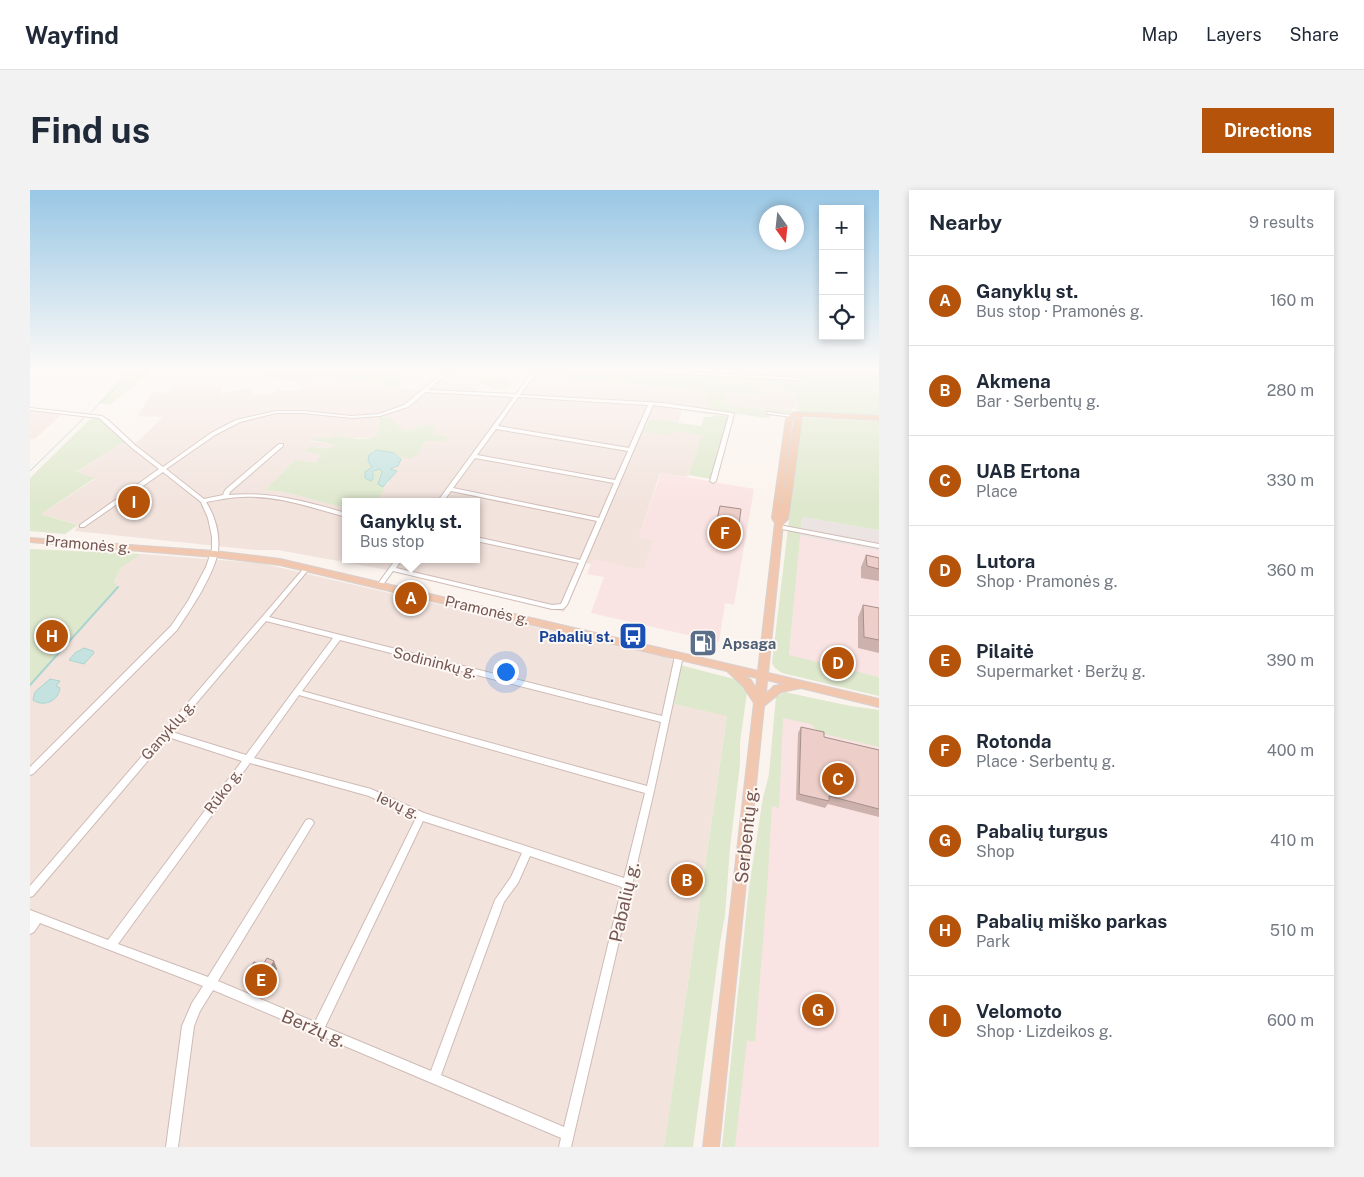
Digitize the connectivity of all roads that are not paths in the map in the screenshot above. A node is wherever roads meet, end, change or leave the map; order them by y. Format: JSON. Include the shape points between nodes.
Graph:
{"nodes":[{"id":1,"x":797,"y":415,"type":"edge"},
{"id":2,"x":87,"y":416,"type":"edge"},
{"id":3,"x":262,"y":416,"type":"edge"},
{"id":4,"x":329,"y":416,"type":"edge"},
{"id":5,"x":375,"y":416,"type":"edge"},
{"id":6,"x":503,"y":416,"type":"edge"},
{"id":7,"x":646,"y":416,"type":"edge"},
{"id":8,"x":732,"y":416,"type":"edge"},
{"id":9,"x":811,"y":416,"type":"edge"},
{"id":10,"x":879,"y":419,"type":"edge"},
{"id":11,"x":495,"y":427,"type":"junction"},
{"id":12,"x":280,"y":445,"type":"dead end"},
{"id":13,"x":631,"y":450,"type":"junction"},
{"id":14,"x":472,"y":456,"type":"junction"},
{"id":15,"x":162,"y":470,"type":"junction"},
{"id":16,"x":713,"y":481,"type":"dead end"},
{"id":17,"x":618,"y":482,"type":"junction"},
{"id":18,"x":449,"y":489,"type":"junction"},
{"id":19,"x":226,"y":495,"type":"junction"},
{"id":20,"x":443,"y":498,"type":"edge"},
{"id":21,"x":204,"y":501,"type":"junction"},
{"id":22,"x":342,"y":514,"type":"edge"},
{"id":23,"x":601,"y":520,"type":"junction"},
{"id":24,"x":779,"y":525,"type":"junction"},
{"id":25,"x":82,"y":526,"type":"dead end"},
{"id":26,"x":30,"y":540,"type":"edge"},
{"id":27,"x":480,"y":540,"type":"edge"},
{"id":28,"x":879,"y":546,"type":"edge"},
{"id":29,"x":214,"y":554,"type":"junction"},
{"id":30,"x":583,"y":562,"type":"junction"},
{"id":31,"x":396,"y":563,"type":"edge"},
{"id":32,"x":307,"y":568,"type":"junction"},
{"id":33,"x":392,"y":569,"type":"junction"},
{"id":34,"x":380,"y":585,"type":"junction"},
{"id":35,"x":264,"y":618,"type":"junction"},
{"id":36,"x":338,"y":638,"type":"junction"},
{"id":37,"x":679,"y":656,"type":"junction"},
{"id":38,"x":730,"y":668,"type":"junction"},
{"id":39,"x":763,"y":676,"type":"junction"},
{"id":40,"x":803,"y":685,"type":"junction"},
{"id":41,"x":297,"y":692,"type":"junction"},
{"id":42,"x":879,"y":703,"type":"edge"},
{"id":43,"x":760,"y":704,"type":"junction"},
{"id":44,"x":665,"y":720,"type":"junction"},
{"id":45,"x":166,"y":733,"type":"junction"},
{"id":46,"x":247,"y":759,"type":"junction"},
{"id":47,"x":30,"y":772,"type":"edge"},
{"id":48,"x":650,"y":791,"type":"junction"},
{"id":49,"x":421,"y":816,"type":"junction"},
{"id":50,"x":310,"y":822,"type":"dead end"},
{"id":51,"x":527,"y":852,"type":"junction"},
{"id":52,"x":628,"y":884,"type":"junction"},
{"id":53,"x":30,"y":893,"type":"edge"},
{"id":54,"x":34,"y":917,"type":"edge"},
{"id":55,"x":30,"y":929,"type":"edge"},
{"id":56,"x":111,"y":945,"type":"junction"},
{"id":57,"x":210,"y":984,"type":"junction"},
{"id":58,"x":318,"y":1029,"type":"junction"},
{"id":59,"x":434,"y":1078,"type":"junction"},
{"id":60,"x":567,"y":1141,"type":"edge"},
{"id":61,"x":172,"y":1147,"type":"edge"},
{"id":62,"x":711,"y":1147,"type":"edge"}],
"edges":[{"from":1,"to":24,"type":"main road","name":"Serbentų g.","via":[[784,519]]},
{"from":2,"to":15,"type":"street","via":[[100,417]]},
{"from":3,"to":15,"type":"street","via":[[247,418],[213,434]]},
{"from":4,"to":5,"type":"street"},
{"from":6,"to":11,"type":"street"},
{"from":7,"to":13,"type":"street"},
{"from":8,"to":16,"type":"street"},
{"from":9,"to":10,"type":"main road"},
{"from":11,"to":13,"type":"street"},
{"from":11,"to":14,"type":"street"},
{"from":12,"to":19,"type":"street"},
{"from":13,"to":17,"type":"street"},
{"from":14,"to":17,"type":"street"},
{"from":14,"to":18,"type":"street"},
{"from":15,"to":21,"type":"street"},
{"from":15,"to":25,"type":"street"},
{"from":17,"to":23,"type":"street"},
{"from":18,"to":20,"type":"street"},
{"from":18,"to":23,"type":"street"},
{"from":19,"to":21,"type":"street"},
{"from":19,"to":22,"type":"street","via":[[274,495]]},
{"from":21,"to":29,"type":"street","via":[[211,513]]},
{"from":23,"to":30,"type":"street"},
{"from":24,"to":28,"type":"street"},
{"from":24,"to":39,"type":"main road","name":"Serbentų g."},
{"from":26,"to":29,"type":"main road","name":"Pramonės g."},
{"from":27,"to":30,"type":"street"},
{"from":29,"to":32,"type":"main road","name":"Pramonės g."},
{"from":29,"to":47,"type":"street","via":[[174,628]]},
{"from":30,"to":33,"type":"street","via":[[562,607]]},
{"from":31,"to":33,"type":"street"},
{"from":32,"to":34,"type":"main road","name":"Pramonės g."},
{"from":32,"to":35,"type":"street","name":"Ganyklų g."},
{"from":33,"to":34,"type":"street"},
{"from":34,"to":37,"type":"main road","name":"Pramonės g."},
{"from":35,"to":36,"type":"street","name":"Sodininkų g."},
{"from":35,"to":45,"type":"street","name":"Ganyklų g."},
{"from":36,"to":41,"type":"street","name":"Rūko g."},
{"from":36,"to":44,"type":"street","name":"Sodininkų g."},
{"from":37,"to":38,"type":"main road","name":"Pramonės g."},
{"from":37,"to":44,"type":"street","name":"Pabalių g."},
{"from":38,"to":39,"type":"main road","name":"Pramonės g."},
{"from":38,"to":43,"type":"main road","via":[[747,683]]},
{"from":39,"to":40,"type":"main road","name":"Pramonės g."},
{"from":39,"to":43,"type":"main road","name":"Serbentų g."},
{"from":40,"to":42,"type":"main road","name":"Pramonės g."},
{"from":40,"to":43,"type":"main road","via":[[778,689]]},
{"from":41,"to":46,"type":"street","name":"Rūko g."},
{"from":41,"to":48,"type":"street"},
{"from":43,"to":62,"type":"main road","name":"Serbentų g."},
{"from":44,"to":48,"type":"street","name":"Pabalių g."},
{"from":45,"to":46,"type":"street","name":"Ievų g."},
{"from":45,"to":53,"type":"street","name":"Ganyklų g."},
{"from":46,"to":49,"type":"street","name":"Ievų g.","via":[[371,793]]},
{"from":46,"to":56,"type":"street","name":"Rūko g."},
{"from":48,"to":52,"type":"street","name":"Pabalių g."},
{"from":49,"to":51,"type":"street","name":"Ievų g."},
{"from":49,"to":58,"type":"street"},
{"from":50,"to":57,"type":"street"},
{"from":51,"to":52,"type":"street","name":"Ievų g."},
{"from":51,"to":59,"type":"street","via":[[515,880],[500,900]]},
{"from":52,"to":60,"type":"street","name":"Pabalių g."},
{"from":54,"to":55,"type":"street"},
{"from":54,"to":56,"type":"street","name":"Beržų g."},
{"from":56,"to":57,"type":"street","name":"Beržų g."},
{"from":57,"to":58,"type":"street","name":"Beržų g."},
{"from":57,"to":61,"type":"street","via":[[188,1026]]},
{"from":58,"to":59,"type":"street","name":"Beržų g."},
{"from":59,"to":60,"type":"street","name":"Beržų g."}]}
